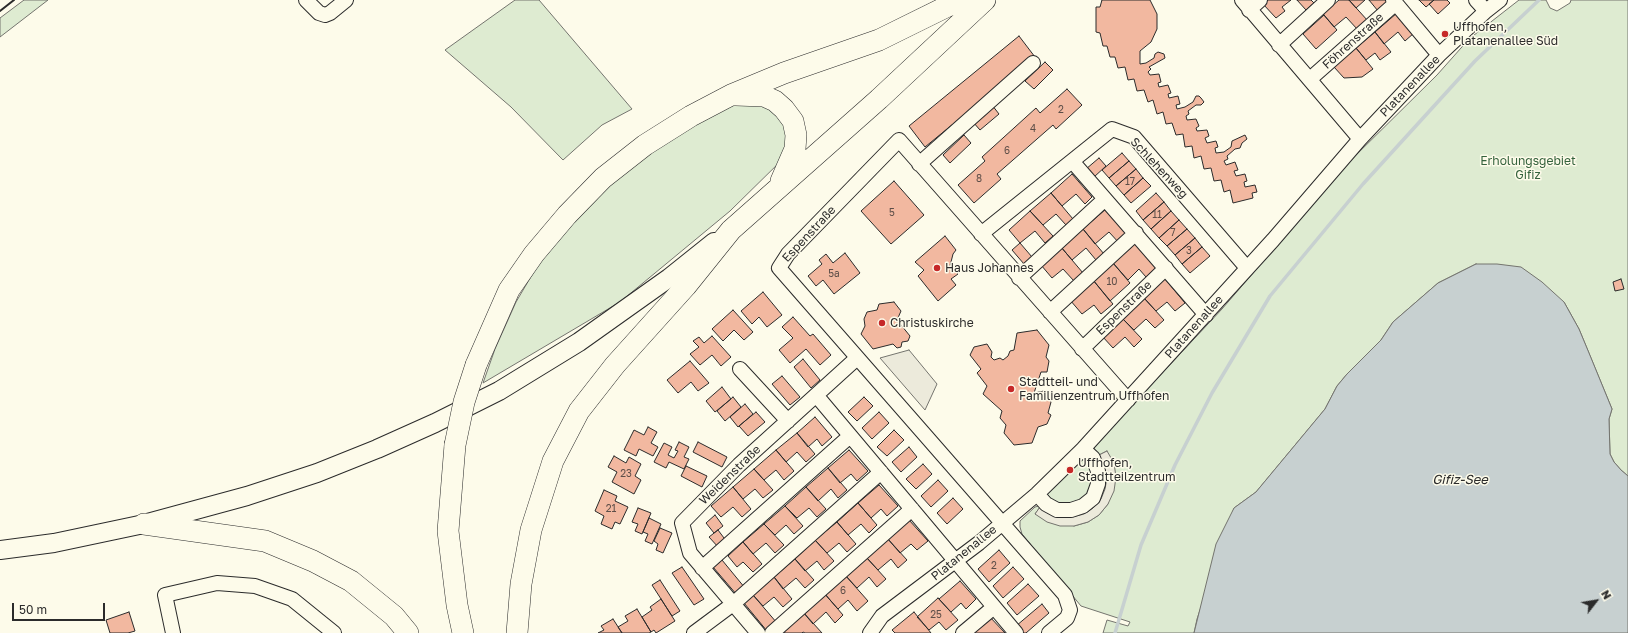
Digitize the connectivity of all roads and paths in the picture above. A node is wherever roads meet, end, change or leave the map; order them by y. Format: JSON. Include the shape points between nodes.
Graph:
{"nodes":[{"id":1,"x":307,"y":0,"type":"edge"},
{"id":2,"x":346,"y":0,"type":"edge"},
{"id":3,"x":960,"y":0,"type":"edge"},
{"id":4,"x":985,"y":0,"type":"edge"},
{"id":5,"x":1260,"y":0,"type":"edge"},
{"id":6,"x":1328,"y":0,"type":"edge"},
{"id":7,"x":1476,"y":0,"type":"edge"},
{"id":8,"x":1500,"y":0,"type":"edge"},
{"id":9,"x":1394,"y":2,"type":"edge"},
{"id":10,"x":1246,"y":5,"type":"edge"},
{"id":11,"x":1486,"y":11,"type":"junction"},
{"id":12,"x":1279,"y":44,"type":"junction"},
{"id":13,"x":1439,"y":55,"type":"junction"},
{"id":14,"x":1033,"y":63,"type":"dead end"},
{"id":15,"x":1310,"y":79,"type":"junction"},
{"id":16,"x":731,"y":95,"type":"junction"},
{"id":17,"x":1360,"y":138,"type":"junction"},
{"id":18,"x":1072,"y":161,"type":"junction"},
{"id":19,"x":919,"y":164,"type":"junction"},
{"id":20,"x":777,"y":188,"type":"junction"},
{"id":21,"x":1105,"y":199,"type":"junction"},
{"id":22,"x":731,"y":230,"type":"junction"},
{"id":23,"x":1136,"y":233,"type":"junction"},
{"id":24,"x":981,"y":234,"type":"junction"},
{"id":25,"x":1166,"y":268,"type":"junction"},
{"id":26,"x":1247,"y":268,"type":"junction"},
{"id":27,"x":1019,"y":278,"type":"junction"},
{"id":28,"x":1050,"y":312,"type":"junction"},
{"id":29,"x":1206,"y":315,"type":"junction"},
{"id":30,"x":1082,"y":349,"type":"junction"},
{"id":31,"x":857,"y":358,"type":"junction"},
{"id":32,"x":740,"y":369,"type":"dead end"},
{"id":33,"x":816,"y":395,"type":"junction"},
{"id":34,"x":1128,"y":400,"type":"junction"},
{"id":35,"x":788,"y":421,"type":"junction"},
{"id":36,"x":850,"y":436,"type":"junction"},
{"id":37,"x":1083,"y":449,"type":"junction"},
{"id":38,"x":881,"y":472,"type":"junction"},
{"id":39,"x":1037,"y":494,"type":"junction"},
{"id":40,"x":912,"y":509,"type":"junction"},
{"id":41,"x":1001,"y":523,"type":"junction"},
{"id":42,"x":144,"y":524,"type":"junction"},
{"id":43,"x":6,"y":550,"type":"edge"},
{"id":44,"x":956,"y":562,"type":"junction"},
{"id":45,"x":702,"y":568,"type":"junction"},
{"id":46,"x":734,"y":604,"type":"junction"},
{"id":47,"x":994,"y":607,"type":"junction"},
{"id":48,"x":173,"y":633,"type":"edge"},
{"id":49,"x":334,"y":633,"type":"edge"},
{"id":50,"x":408,"y":633,"type":"edge"},
{"id":51,"x":463,"y":633,"type":"edge"},
{"id":52,"x":517,"y":633,"type":"edge"},
{"id":53,"x":694,"y":633,"type":"edge"},
{"id":54,"x":758,"y":633,"type":"edge"},
{"id":55,"x":772,"y":633,"type":"edge"},
{"id":56,"x":870,"y":633,"type":"edge"},
{"id":57,"x":963,"y":633,"type":"edge"},
{"id":58,"x":1016,"y":633,"type":"edge"},
{"id":59,"x":1049,"y":633,"type":"edge"}],
"edges":[{"from":1,"to":2,"type":"street","via":[[325,16]]},
{"from":3,"to":16,"type":"highway","via":[[879,40],[784,73]]},
{"from":4,"to":20,"type":"highway","via":[[879,99]]},
{"from":5,"to":10,"type":"street"},
{"from":6,"to":12,"type":"street"},
{"from":7,"to":11,"type":"street"},
{"from":8,"to":11,"type":"street","name":"Platanenallee"},
{"from":9,"to":13,"type":"street","name":"Föhrenstraße"},
{"from":9,"to":15,"type":"street","name":"Föhrenstraße"},
{"from":10,"to":12,"type":"street"},
{"from":11,"to":13,"type":"street","name":"Platanenallee"},
{"from":12,"to":15,"type":"street"},
{"from":13,"to":17,"type":"street","name":"Platanenallee"},
{"from":14,"to":19,"type":"street"},
{"from":15,"to":17,"type":"street"},
{"from":16,"to":20,"type":"highway","via":[[764,96],[775,101],[793,121],[795,149]]},
{"from":16,"to":51,"type":"highway","bridge":true,"via":[[645,144],[603,178],[534,254],[510,290],[476,365],[464,402],[455,445],[448,531]]},
{"from":17,"to":26,"type":"street","name":"Platanenallee"},
{"from":18,"to":21,"type":"street"},
{"from":18,"to":24,"type":"street","name":"Schlehenweg"},
{"from":18,"to":26,"type":"street","name":"Schlehenweg","via":[[1112,129],[1134,137]]},
{"from":19,"to":24,"type":"street","name":"Espenstraße"},
{"from":19,"to":31,"type":"street","name":"Espenstraße","via":[[899,140],[788,254],[779,268]]},
{"from":20,"to":22,"type":"highway"},
{"from":21,"to":23,"type":"street"},
{"from":21,"to":27,"type":"street"},
{"from":22,"to":42,"type":"main road","via":[[670,278],[580,342],[478,402],[317,473],[247,496]]},
{"from":22,"to":52,"type":"highway","via":[[686,286],[616,365],[576,418],[553,461],[531,530],[521,584]]},
{"from":23,"to":25,"type":"street"},
{"from":23,"to":28,"type":"street"},
{"from":24,"to":27,"type":"street","name":"Espenstraße"},
{"from":25,"to":29,"type":"street"},
{"from":25,"to":30,"type":"street","name":"Espenstraße"},
{"from":26,"to":29,"type":"street","name":"Platanenallee"},
{"from":27,"to":28,"type":"street","name":"Espenstraße"},
{"from":28,"to":30,"type":"street","name":"Espenstraße"},
{"from":29,"to":34,"type":"street","name":"Platanenallee"},
{"from":30,"to":34,"type":"street","name":"Espenstraße"},
{"from":31,"to":33,"type":"street","name":"Weidenstraße"},
{"from":31,"to":41,"type":"street","name":"Espenstraße"},
{"from":32,"to":35,"type":"street"},
{"from":33,"to":35,"type":"street","name":"Weidenstraße"},
{"from":33,"to":36,"type":"street"},
{"from":34,"to":37,"type":"street","name":"Platanenallee"},
{"from":35,"to":45,"type":"street","name":"Weidenstraße","via":[[739,465],[682,523],[690,553]]},
{"from":36,"to":38,"type":"street"},
{"from":36,"to":45,"type":"street"},
{"from":37,"to":39,"type":"street","name":"Platanenallee"},
{"from":37,"to":39,"type":"street","via":[[1093,458],[1098,471],[1098,484],[1093,498],[1083,506],[1071,510],[1058,510],[1046,504]]},
{"from":38,"to":40,"type":"street"},
{"from":38,"to":46,"type":"street"},
{"from":39,"to":41,"type":"street","name":"Platanenallee"},
{"from":40,"to":44,"type":"street"},
{"from":40,"to":55,"type":"street"},
{"from":41,"to":44,"type":"street","name":"Platanenallee"},
{"from":41,"to":59,"type":"street","name":"Espenstraße","via":[[1065,596],[1070,610],[1067,618]]},
{"from":42,"to":43,"type":"main road"},
{"from":42,"to":50,"type":"highway","via":[[265,541],[351,581],[394,616]]},
{"from":44,"to":47,"type":"street"},
{"from":44,"to":56,"type":"street","name":"Platanenallee","via":[[882,616]]},
{"from":45,"to":46,"type":"street","name":"Weidenstraße"},
{"from":46,"to":53,"type":"street"},
{"from":46,"to":54,"type":"street","name":"Weidenstraße"},
{"from":47,"to":57,"type":"street"},
{"from":47,"to":58,"type":"street"},
{"from":48,"to":49,"type":"street","via":[[165,595],[217,583],[255,586],[292,599]]}]}
